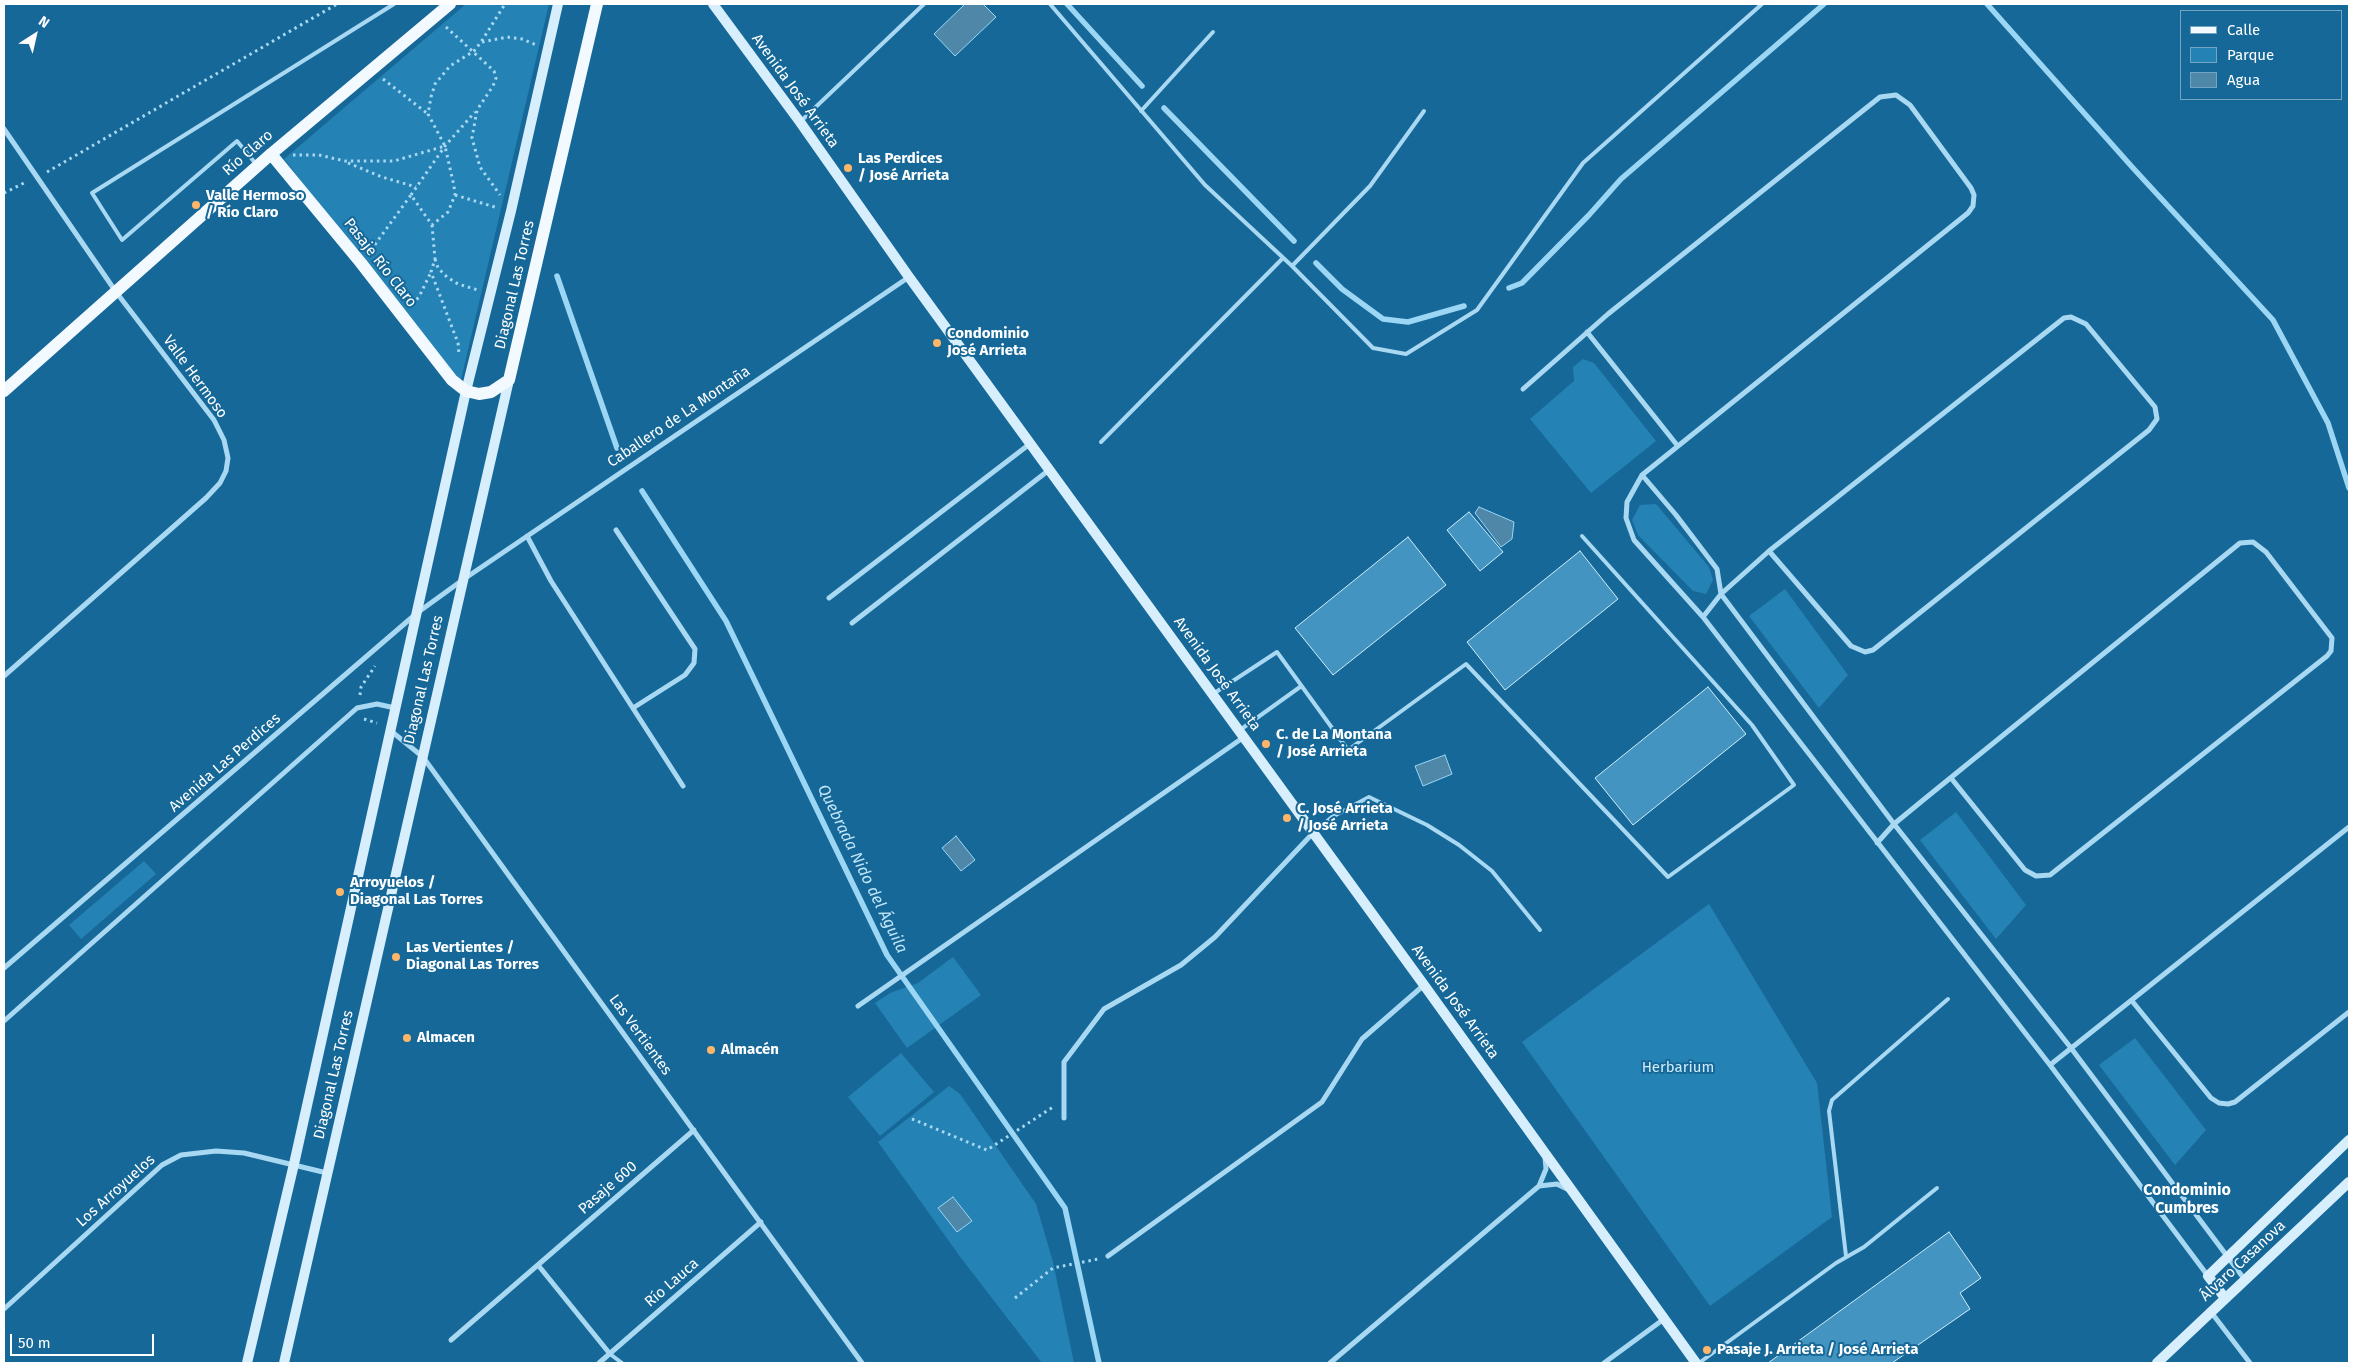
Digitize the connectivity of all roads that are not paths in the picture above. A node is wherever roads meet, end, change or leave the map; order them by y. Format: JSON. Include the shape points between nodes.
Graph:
{"nodes":[{"id":1,"x":394,"y":4,"type":"edge"},
{"id":2,"x":450,"y":4,"type":"edge"},
{"id":3,"x":558,"y":4,"type":"edge"},
{"id":4,"x":597,"y":4,"type":"edge"},
{"id":5,"x":713,"y":4,"type":"edge"},
{"id":6,"x":924,"y":4,"type":"edge"},
{"id":7,"x":1050,"y":4,"type":"edge"},
{"id":8,"x":1762,"y":4,"type":"edge"},
{"id":9,"x":1213,"y":32,"type":"dead end"},
{"id":10,"x":1141,"y":111,"type":"junction"},
{"id":11,"x":1424,"y":111,"type":"dead end"},
{"id":12,"x":800,"y":122,"type":"junction"},
{"id":13,"x":4,"y":129,"type":"edge"},
{"id":14,"x":271,"y":154,"type":"junction"},
{"id":15,"x":258,"y":166,"type":"junction"},
{"id":16,"x":1283,"y":258,"type":"junction"},
{"id":17,"x":1292,"y":266,"type":"junction"},
{"id":18,"x":909,"y":277,"type":"junction"},
{"id":19,"x":116,"y":292,"type":"junction"},
{"id":20,"x":1588,"y":332,"type":"junction"},
{"id":21,"x":509,"y":380,"type":"junction"},
{"id":22,"x":1523,"y":389,"type":"dead end"},
{"id":23,"x":4,"y":391,"type":"edge"},
{"id":24,"x":466,"y":391,"type":"junction"},
{"id":25,"x":1101,"y":442,"type":"dead end"},
{"id":26,"x":1031,"y":443,"type":"junction"},
{"id":27,"x":1676,"y":445,"type":"junction"},
{"id":28,"x":1050,"y":469,"type":"junction"},
{"id":29,"x":1642,"y":475,"type":"junction"},
{"id":30,"x":616,"y":530,"type":"dead end"},
{"id":31,"x":527,"y":536,"type":"junction"},
{"id":32,"x":1582,"y":536,"type":"dead end"},
{"id":33,"x":1769,"y":551,"type":"junction"},
{"id":34,"x":464,"y":578,"type":"junction"},
{"id":35,"x":1721,"y":594,"type":"junction"},
{"id":36,"x":828,"y":598,"type":"dead end"},
{"id":37,"x":417,"y":613,"type":"junction"},
{"id":38,"x":1703,"y":617,"type":"junction"},
{"id":39,"x":852,"y":623,"type":"dead end"},
{"id":40,"x":4,"y":676,"type":"edge"},
{"id":41,"x":1300,"y":687,"type":"junction"},
{"id":42,"x":1213,"y":694,"type":"junction"},
{"id":43,"x":395,"y":708,"type":"junction"},
{"id":44,"x":633,"y":708,"type":"junction"},
{"id":45,"x":390,"y":730,"type":"junction"},
{"id":46,"x":1242,"y":734,"type":"junction"},
{"id":47,"x":423,"y":757,"type":"junction"},
{"id":48,"x":1951,"y":778,"type":"junction"},
{"id":49,"x":683,"y":786,"type":"dead end"},
{"id":50,"x":1894,"y":824,"type":"junction"},
{"id":51,"x":2349,"y":827,"type":"edge"},
{"id":52,"x":1314,"y":832,"type":"junction"},
{"id":53,"x":1877,"y":843,"type":"junction"},
{"id":54,"x":1540,"y":930,"type":"dead end"},
{"id":55,"x":4,"y":968,"type":"edge"},
{"id":56,"x":1424,"y":984,"type":"junction"},
{"id":57,"x":1948,"y":999,"type":"dead end"},
{"id":58,"x":2132,"y":1001,"type":"junction"},
{"id":59,"x":858,"y":1006,"type":"dead end"},
{"id":60,"x":2349,"y":1012,"type":"edge"},
{"id":61,"x":4,"y":1021,"type":"edge"},
{"id":62,"x":2071,"y":1048,"type":"junction"},
{"id":63,"x":2050,"y":1065,"type":"junction"},
{"id":64,"x":1064,"y":1118,"type":"dead end"},
{"id":65,"x":694,"y":1130,"type":"junction"},
{"id":66,"x":2349,"y":1140,"type":"edge"},
{"id":67,"x":1542,"y":1148,"type":"junction"},
{"id":68,"x":294,"y":1164,"type":"junction"},
{"id":69,"x":328,"y":1173,"type":"junction"},
{"id":70,"x":2349,"y":1182,"type":"edge"},
{"id":71,"x":1539,"y":1186,"type":"junction"},
{"id":72,"x":1937,"y":1188,"type":"dead end"},
{"id":73,"x":1579,"y":1198,"type":"junction"},
{"id":74,"x":760,"y":1222,"type":"junction"},
{"id":75,"x":1108,"y":1256,"type":"dead end"},
{"id":76,"x":1846,"y":1256,"type":"junction"},
{"id":77,"x":2227,"y":1258,"type":"junction"},
{"id":78,"x":538,"y":1265,"type":"junction"},
{"id":79,"x":2208,"y":1276,"type":"junction"},
{"id":80,"x":2245,"y":1280,"type":"junction"},
{"id":81,"x":2225,"y":1298,"type":"junction"},
{"id":82,"x":4,"y":1309,"type":"edge"},
{"id":83,"x":2211,"y":1312,"type":"junction"},
{"id":84,"x":1665,"y":1319,"type":"junction"},
{"id":85,"x":451,"y":1340,"type":"dead end"},
{"id":86,"x":610,"y":1354,"type":"junction"},
{"id":87,"x":247,"y":1363,"type":"edge"},
{"id":88,"x":284,"y":1363,"type":"edge"},
{"id":89,"x":599,"y":1363,"type":"edge"},
{"id":90,"x":622,"y":1363,"type":"edge"},
{"id":91,"x":862,"y":1363,"type":"edge"},
{"id":92,"x":1330,"y":1363,"type":"edge"},
{"id":93,"x":1604,"y":1363,"type":"edge"},
{"id":94,"x":1698,"y":1363,"type":"edge"},
{"id":95,"x":2157,"y":1363,"type":"edge"},
{"id":96,"x":2250,"y":1363,"type":"edge"}],
"edges":[{"from":1,"to":15,"type":"lane","via":[[92,193],[122,240],[237,141]]},
{"from":2,"to":14,"type":"main road","name":"Río Claro"},
{"from":3,"to":24,"type":"main road","name":"Diagonal Las Torres"},
{"from":4,"to":21,"type":"main road","name":"Diagonal Las Torres"},
{"from":5,"to":12,"type":"main road","name":"Avenida José Arrieta"},
{"from":6,"to":12,"type":"lane"},
{"from":7,"to":10,"type":"lane"},
{"from":8,"to":17,"type":"lane","via":[[1583,163],[1477,310],[1406,354],[1372,348]]},
{"from":9,"to":10,"type":"lane"},
{"from":10,"to":16,"type":"lane","via":[[1205,186]]},
{"from":11,"to":17,"type":"lane","via":[[1370,186]]},
{"from":12,"to":18,"type":"main road","name":"Avenida José Arrieta"},
{"from":13,"to":19,"type":"street","name":"Valle Hermoso"},
{"from":14,"to":15,"type":"main road","name":"Río Claro"},
{"from":14,"to":24,"type":"main road","name":"Pasaje Río Claro","via":[[362,263],[452,380]]},
{"from":15,"to":19,"type":"main road","name":"Río Claro"},
{"from":16,"to":17,"type":"lane"},
{"from":16,"to":25,"type":"lane"},
{"from":18,"to":26,"type":"main road","name":"Avenida José Arrieta"},
{"from":18,"to":31,"type":"street","name":"Caballero de La Montaña"},
{"from":19,"to":23,"type":"main road","name":"Río Claro"},
{"from":19,"to":40,"type":"street","name":"Valle Hermoso","via":[[214,420],[224,440],[228,458],[226,471],[206,498]]},
{"from":20,"to":22,"type":"street"},
{"from":20,"to":27,"type":"street"},
{"from":20,"to":27,"type":"street","via":[[1880,97],[1896,95],[1910,105],[1971,188],[1973,206]]},
{"from":21,"to":24,"type":"main road","via":[[490,392]]},
{"from":21,"to":34,"type":"main road","name":"Diagonal Las Torres"},
{"from":24,"to":37,"type":"main road","name":"Diagonal Las Torres"},
{"from":26,"to":28,"type":"main road","name":"Avenida José Arrieta"},
{"from":26,"to":36,"type":"street"},
{"from":27,"to":29,"type":"street"},
{"from":28,"to":39,"type":"street"},
{"from":28,"to":42,"type":"main road","name":"Avenida José Arrieta"},
{"from":29,"to":35,"type":"street","via":[[1717,569]]},
{"from":29,"to":38,"type":"street","via":[[1627,502],[1626,518],[1634,540]]},
{"from":30,"to":44,"type":"street","via":[[695,649],[694,663],[685,675]]},
{"from":31,"to":34,"type":"street","name":"Caballero de La Montaña"},
{"from":31,"to":44,"type":"street"},
{"from":32,"to":41,"type":"lane","via":[[1752,725],[1794,785],[1668,877],[1466,664],[1348,750]]},
{"from":33,"to":33,"type":"street","via":[[1851,646],[1865,652],[1873,650],[2149,430],[2157,419],[2155,407],[2086,324],[2071,317],[2064,318]]},
{"from":33,"to":35,"type":"street"},
{"from":34,"to":37,"type":"street","name":"Avenida Las Perdices"},
{"from":34,"to":47,"type":"main road","name":"Diagonal Las Torres"},
{"from":35,"to":38,"type":"street"},
{"from":35,"to":50,"type":"street"},
{"from":37,"to":43,"type":"main road","name":"Diagonal Las Torres"},
{"from":37,"to":55,"type":"street","name":"Avenida Las Perdices"},
{"from":38,"to":53,"type":"street"},
{"from":41,"to":42,"type":"lane","via":[[1277,652]]},
{"from":41,"to":46,"type":"lane"},
{"from":42,"to":46,"type":"main road","name":"Avenida José Arrieta"},
{"from":43,"to":45,"type":"main road","name":"Diagonal Las Torres"},
{"from":43,"to":61,"type":"street","via":[[377,704],[357,708]]},
{"from":44,"to":49,"type":"street"},
{"from":45,"to":47,"type":"street","name":"Las Vertientes"},
{"from":45,"to":68,"type":"main road","name":"Diagonal Las Torres"},
{"from":46,"to":52,"type":"main road","name":"Avenida José Arrieta"},
{"from":46,"to":59,"type":"street"},
{"from":47,"to":65,"type":"street","name":"Las Vertientes"},
{"from":47,"to":69,"type":"main road","name":"Diagonal Las Torres"},
{"from":48,"to":48,"type":"street","via":[[2025,870],[2036,876],[2050,876],[2327,656],[2331,651],[2332,638],[2266,552],[2253,542],[2240,543]]},
{"from":48,"to":50,"type":"street"},
{"from":50,"to":53,"type":"street"},
{"from":50,"to":62,"type":"street"},
{"from":51,"to":58,"type":"street"},
{"from":52,"to":54,"type":"lane","via":[[1332,817],[1369,797],[1460,845],[1492,871]]},
{"from":52,"to":56,"type":"main road","name":"Avenida José Arrieta"},
{"from":52,"to":64,"type":"street","via":[[1215,937],[1182,965],[1104,1009],[1064,1062]]},
{"from":53,"to":63,"type":"street"},
{"from":56,"to":67,"type":"main road","name":"Avenida José Arrieta"},
{"from":56,"to":75,"type":"street","via":[[1362,1039],[1322,1102]]},
{"from":57,"to":76,"type":"lane","via":[[1832,1100],[1829,1111]]},
{"from":58,"to":60,"type":"street","via":[[2211,1098],[2228,1104],[2235,1102]]},
{"from":58,"to":62,"type":"street"},
{"from":62,"to":63,"type":"street"},
{"from":62,"to":77,"type":"street"},
{"from":63,"to":79,"type":"street"},
{"from":65,"to":74,"type":"street","name":"Las Vertientes"},
{"from":65,"to":78,"type":"street","name":"Pasaje 600"},
{"from":66,"to":77,"type":"main road","name":"Álvaro Casanova"},
{"from":67,"to":71,"type":"street","via":[[1546,1169]]},
{"from":67,"to":73,"type":"main road","name":"Avenida José Arrieta"},
{"from":68,"to":69,"type":"street","name":"Los Arroyuelos"},
{"from":68,"to":82,"type":"street","name":"Los Arroyuelos","via":[[244,1153],[216,1151],[181,1155],[162,1165]]},
{"from":68,"to":87,"type":"main road","name":"Diagonal Las Torres"},
{"from":69,"to":88,"type":"main road","name":"Diagonal Las Torres"},
{"from":70,"to":80,"type":"main road","name":"Álvaro Casanova"},
{"from":71,"to":73,"type":"street","via":[[1557,1184]]},
{"from":71,"to":92,"type":"street"},
{"from":72,"to":76,"type":"lane","via":[[1864,1247]]},
{"from":73,"to":84,"type":"main road","name":"Avenida José Arrieta"},
{"from":74,"to":86,"type":"street","name":"Río Lauca"},
{"from":74,"to":91,"type":"street","name":"Las Vertientes"},
{"from":76,"to":94,"type":"lane"},
{"from":77,"to":79,"type":"main road","name":"Álvaro Casanova"},
{"from":77,"to":80,"type":"street"},
{"from":78,"to":85,"type":"street","name":"Pasaje 600"},
{"from":78,"to":86,"type":"street"},
{"from":79,"to":81,"type":"main road"},
{"from":80,"to":81,"type":"main road","name":"Álvaro Casanova"},
{"from":81,"to":83,"type":"main road","name":"Álvaro Casanova"},
{"from":83,"to":95,"type":"main road","name":"Álvaro Casanova"},
{"from":83,"to":96,"type":"street"},
{"from":84,"to":93,"type":"street"},
{"from":84,"to":94,"type":"main road","name":"Avenida José Arrieta"},
{"from":86,"to":89,"type":"street","name":"Río Lauca"},
{"from":86,"to":90,"type":"lane"}]}
